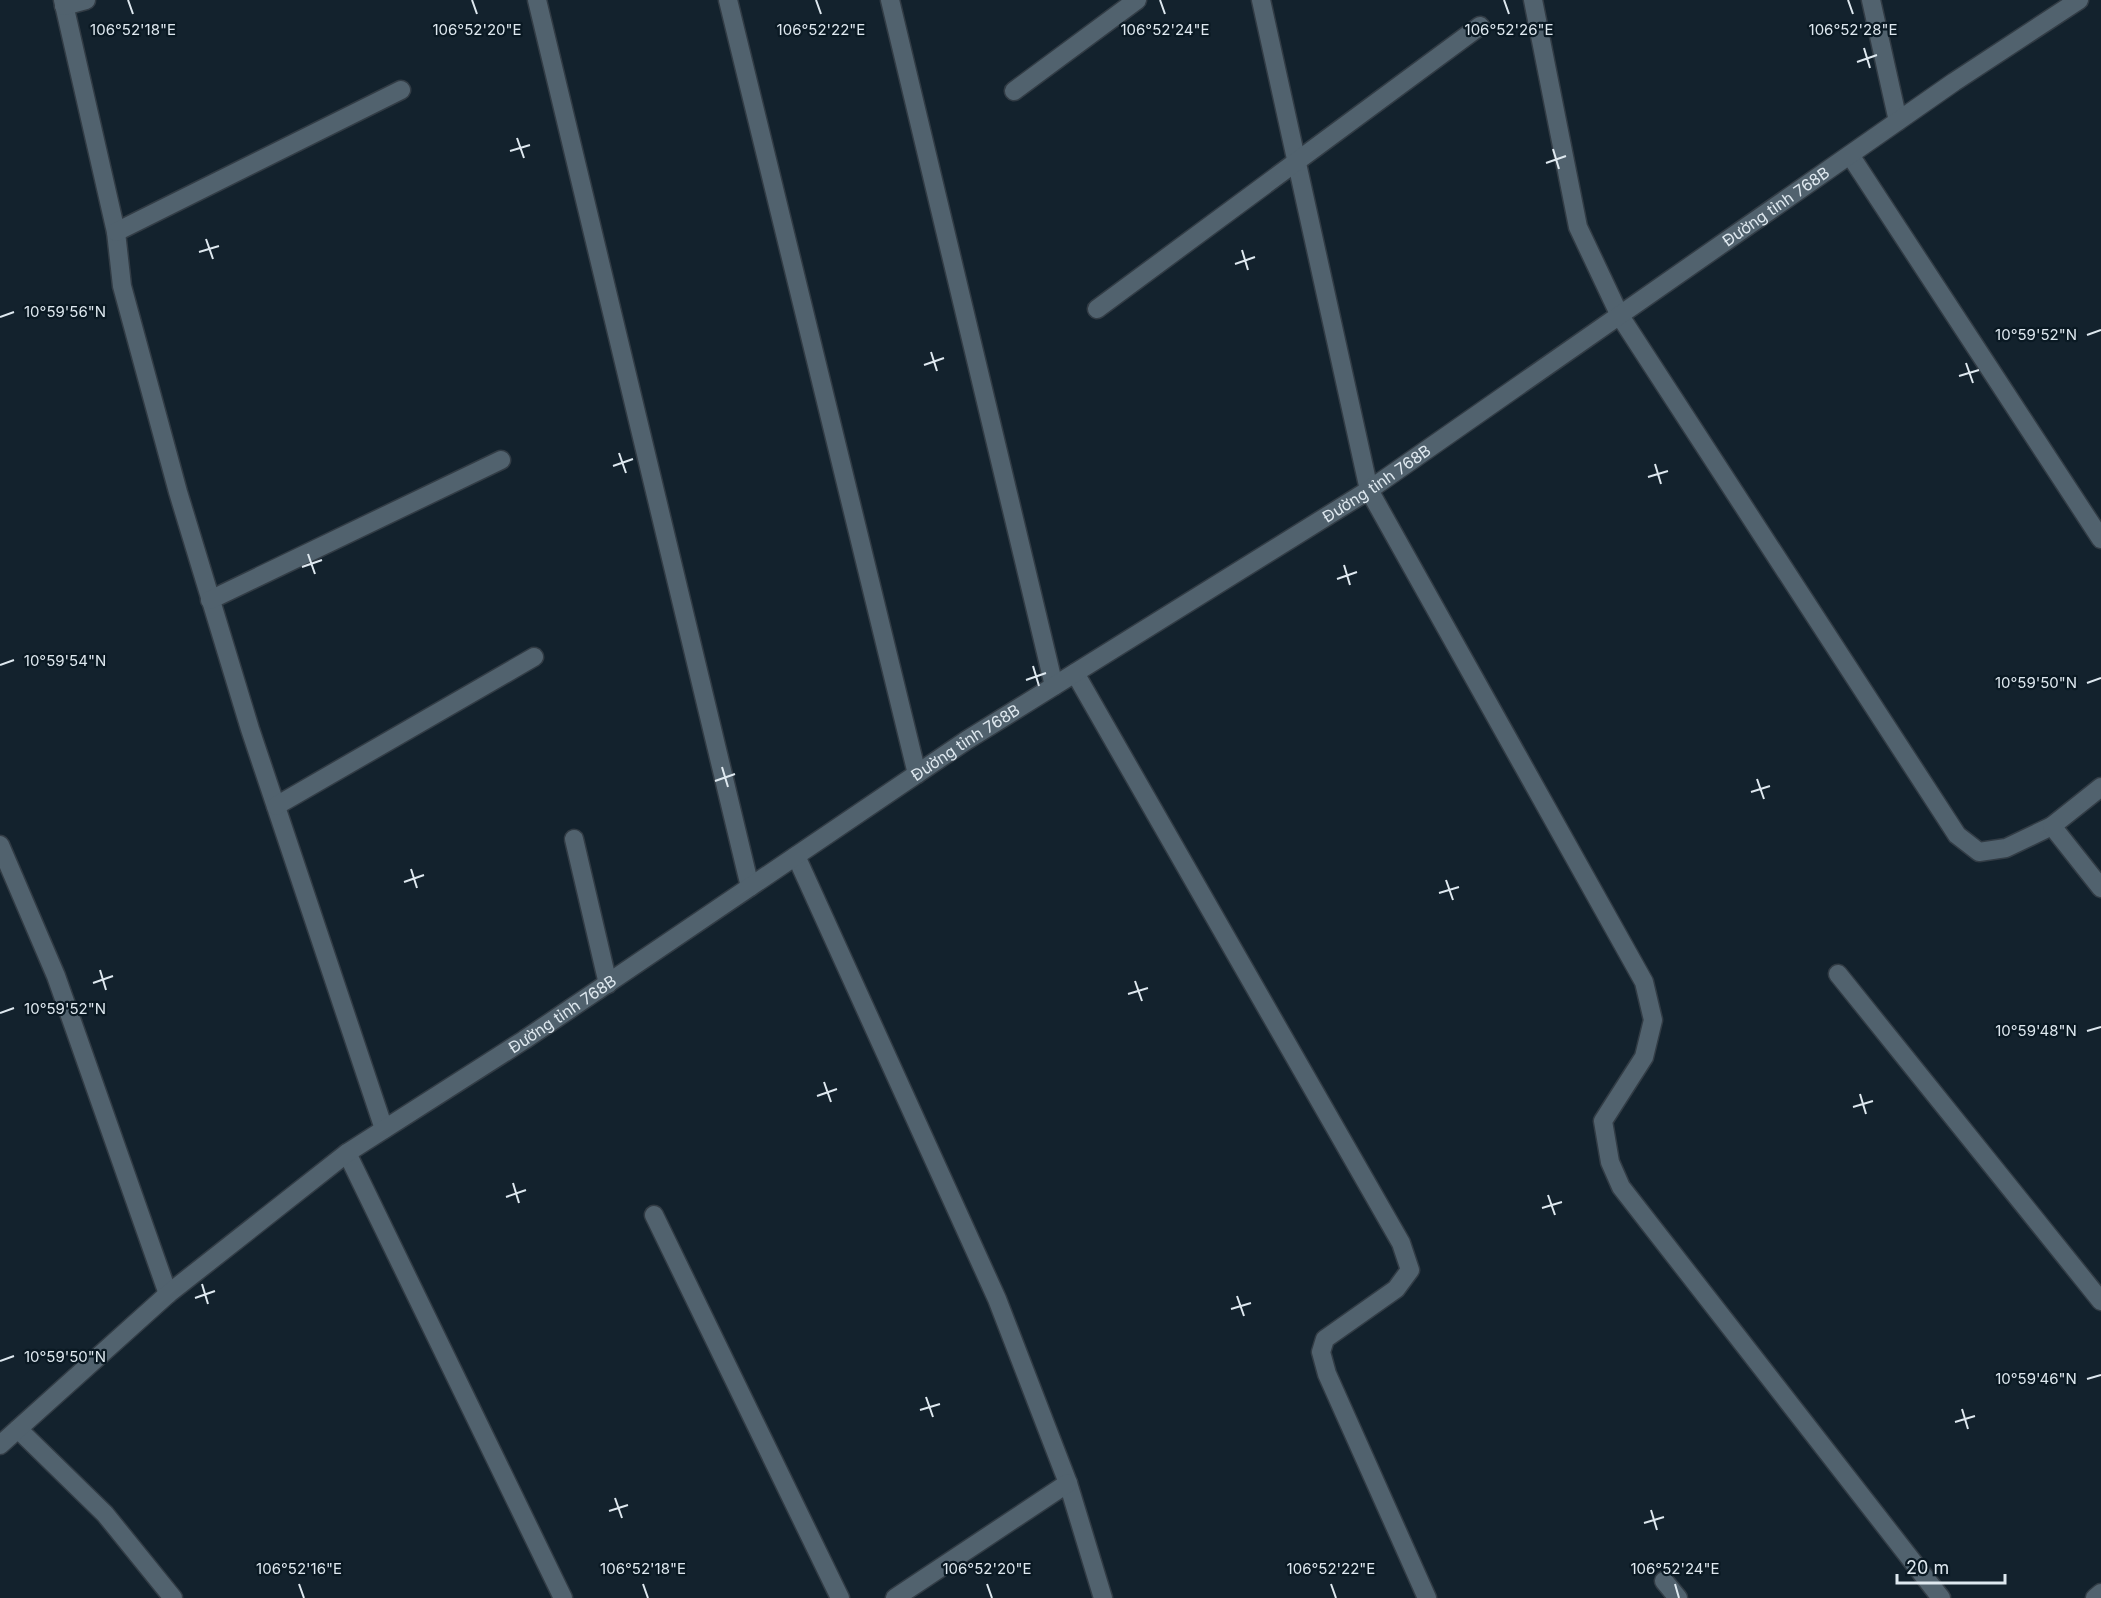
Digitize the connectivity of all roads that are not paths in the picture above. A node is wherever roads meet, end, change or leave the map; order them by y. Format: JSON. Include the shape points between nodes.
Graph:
{"nodes":[{"id":1,"x":86,"y":0,"type":"edge"},
{"id":2,"x":537,"y":0,"type":"edge"},
{"id":3,"x":728,"y":0,"type":"edge"},
{"id":4,"x":890,"y":0,"type":"edge"},
{"id":5,"x":1137,"y":0,"type":"edge"},
{"id":6,"x":1261,"y":0,"type":"edge"},
{"id":7,"x":1533,"y":0,"type":"edge"},
{"id":8,"x":1871,"y":0,"type":"edge"},
{"id":9,"x":2079,"y":0,"type":"edge"},
{"id":10,"x":63,"y":3,"type":"edge"},
{"id":11,"x":1480,"y":26,"type":"dead end"},
{"id":12,"x":401,"y":90,"type":"dead end"},
{"id":13,"x":1014,"y":91,"type":"dead end"},
{"id":14,"x":1898,"y":121,"type":"junction"},
{"id":15,"x":1850,"y":155,"type":"junction"},
{"id":16,"x":1297,"y":163,"type":"junction"},
{"id":17,"x":116,"y":232,"type":"junction"},
{"id":18,"x":1097,"y":309,"type":"dead end"},
{"id":19,"x":1620,"y":316,"type":"junction"},
{"id":20,"x":501,"y":460,"type":"dead end"},
{"id":21,"x":1369,"y":490,"type":"junction"},
{"id":22,"x":2101,"y":539,"type":"edge"},
{"id":23,"x":210,"y":600,"type":"junction"},
{"id":24,"x":534,"y":657,"type":"dead end"},
{"id":25,"x":1075,"y":673,"type":"junction"},
{"id":26,"x":1054,"y":686,"type":"junction"},
{"id":27,"x":917,"y":774,"type":"junction"},
{"id":28,"x":2101,"y":787,"type":"edge"},
{"id":29,"x":276,"y":806,"type":"junction"},
{"id":30,"x":2052,"y":826,"type":"junction"},
{"id":31,"x":574,"y":839,"type":"dead end"},
{"id":32,"x":0,"y":845,"type":"edge"},
{"id":33,"x":796,"y":856,"type":"junction"},
{"id":34,"x":750,"y":887,"type":"junction"},
{"id":35,"x":2101,"y":888,"type":"edge"},
{"id":36,"x":1838,"y":974,"type":"dead end"},
{"id":37,"x":608,"y":984,"type":"junction"},
{"id":38,"x":384,"y":1130,"type":"junction"},
{"id":39,"x":347,"y":1153,"type":"junction"},
{"id":40,"x":654,"y":1215,"type":"dead end"},
{"id":41,"x":168,"y":1294,"type":"junction"},
{"id":42,"x":2101,"y":1301,"type":"edge"},
{"id":43,"x":18,"y":1429,"type":"junction"},
{"id":44,"x":0,"y":1445,"type":"edge"},
{"id":45,"x":1068,"y":1483,"type":"junction"},
{"id":46,"x":1664,"y":1581,"type":"dead end"},
{"id":47,"x":2101,"y":1593,"type":"edge"},
{"id":48,"x":173,"y":1598,"type":"edge"},
{"id":49,"x":563,"y":1598,"type":"edge"},
{"id":50,"x":840,"y":1598,"type":"edge"},
{"id":51,"x":896,"y":1598,"type":"edge"},
{"id":52,"x":1103,"y":1598,"type":"edge"},
{"id":53,"x":1427,"y":1598,"type":"edge"},
{"id":54,"x":1678,"y":1598,"type":"edge"},
{"id":55,"x":1941,"y":1598,"type":"edge"},
{"id":56,"x":2095,"y":1598,"type":"edge"}],
"edges":[{"from":1,"to":10,"type":"street"},
{"from":2,"to":34,"type":"street"},
{"from":3,"to":27,"type":"street"},
{"from":4,"to":26,"type":"street"},
{"from":5,"to":13,"type":"street"},
{"from":6,"to":16,"type":"street"},
{"from":7,"to":19,"type":"street","via":[[1578,227]]},
{"from":8,"to":14,"type":"street"},
{"from":9,"to":14,"type":"street","name":"Đường tỉnh 768B"},
{"from":10,"to":17,"type":"street"},
{"from":11,"to":16,"type":"street"},
{"from":12,"to":17,"type":"street"},
{"from":14,"to":15,"type":"street","name":"Đường tỉnh 768B"},
{"from":15,"to":19,"type":"street","name":"Đường tỉnh 768B"},
{"from":15,"to":22,"type":"street"},
{"from":16,"to":18,"type":"street"},
{"from":16,"to":21,"type":"street"},
{"from":17,"to":23,"type":"street","via":[[122,286]]},
{"from":19,"to":21,"type":"street","name":"Đường tỉnh 768B"},
{"from":19,"to":30,"type":"street","via":[[1957,835],[1979,852],[2006,848]]},
{"from":20,"to":23,"type":"street"},
{"from":21,"to":25,"type":"street","name":"Đường tỉnh 768B"},
{"from":21,"to":55,"type":"street","via":[[1644,982],[1653,1020],[1644,1057],[1603,1121],[1610,1162],[1621,1187]]},
{"from":23,"to":29,"type":"street"},
{"from":24,"to":29,"type":"street"},
{"from":25,"to":26,"type":"street","name":"Đường tỉnh 768B"},
{"from":25,"to":53,"type":"street","via":[[1401,1243],[1410,1270],[1396,1289],[1325,1339],[1321,1352],[1327,1374]]},
{"from":26,"to":27,"type":"street","name":"Đường tỉnh 768B"},
{"from":27,"to":33,"type":"street","name":"Đường tỉnh 768B"},
{"from":28,"to":30,"type":"street"},
{"from":29,"to":38,"type":"street"},
{"from":30,"to":35,"type":"street"},
{"from":31,"to":37,"type":"street"},
{"from":32,"to":41,"type":"street","via":[[56,976]]},
{"from":33,"to":34,"type":"street","name":"Đường tỉnh 768B"},
{"from":33,"to":45,"type":"street","via":[[997,1299]]},
{"from":34,"to":37,"type":"street","name":"Đường tỉnh 768B"},
{"from":36,"to":42,"type":"street"},
{"from":37,"to":38,"type":"street","name":"Đường tỉnh 768B"},
{"from":38,"to":39,"type":"street","name":"Đường tỉnh 768B"},
{"from":39,"to":41,"type":"street","name":"Đường tỉnh 768B"},
{"from":39,"to":49,"type":"street"},
{"from":40,"to":50,"type":"street"},
{"from":41,"to":43,"type":"street","name":"Đường tỉnh 768B"},
{"from":43,"to":44,"type":"street","name":"Đường tỉnh 768B"},
{"from":43,"to":48,"type":"street","via":[[105,1514]]},
{"from":45,"to":51,"type":"street"},
{"from":45,"to":52,"type":"street"},
{"from":46,"to":54,"type":"street"},
{"from":47,"to":56,"type":"street"}]}
